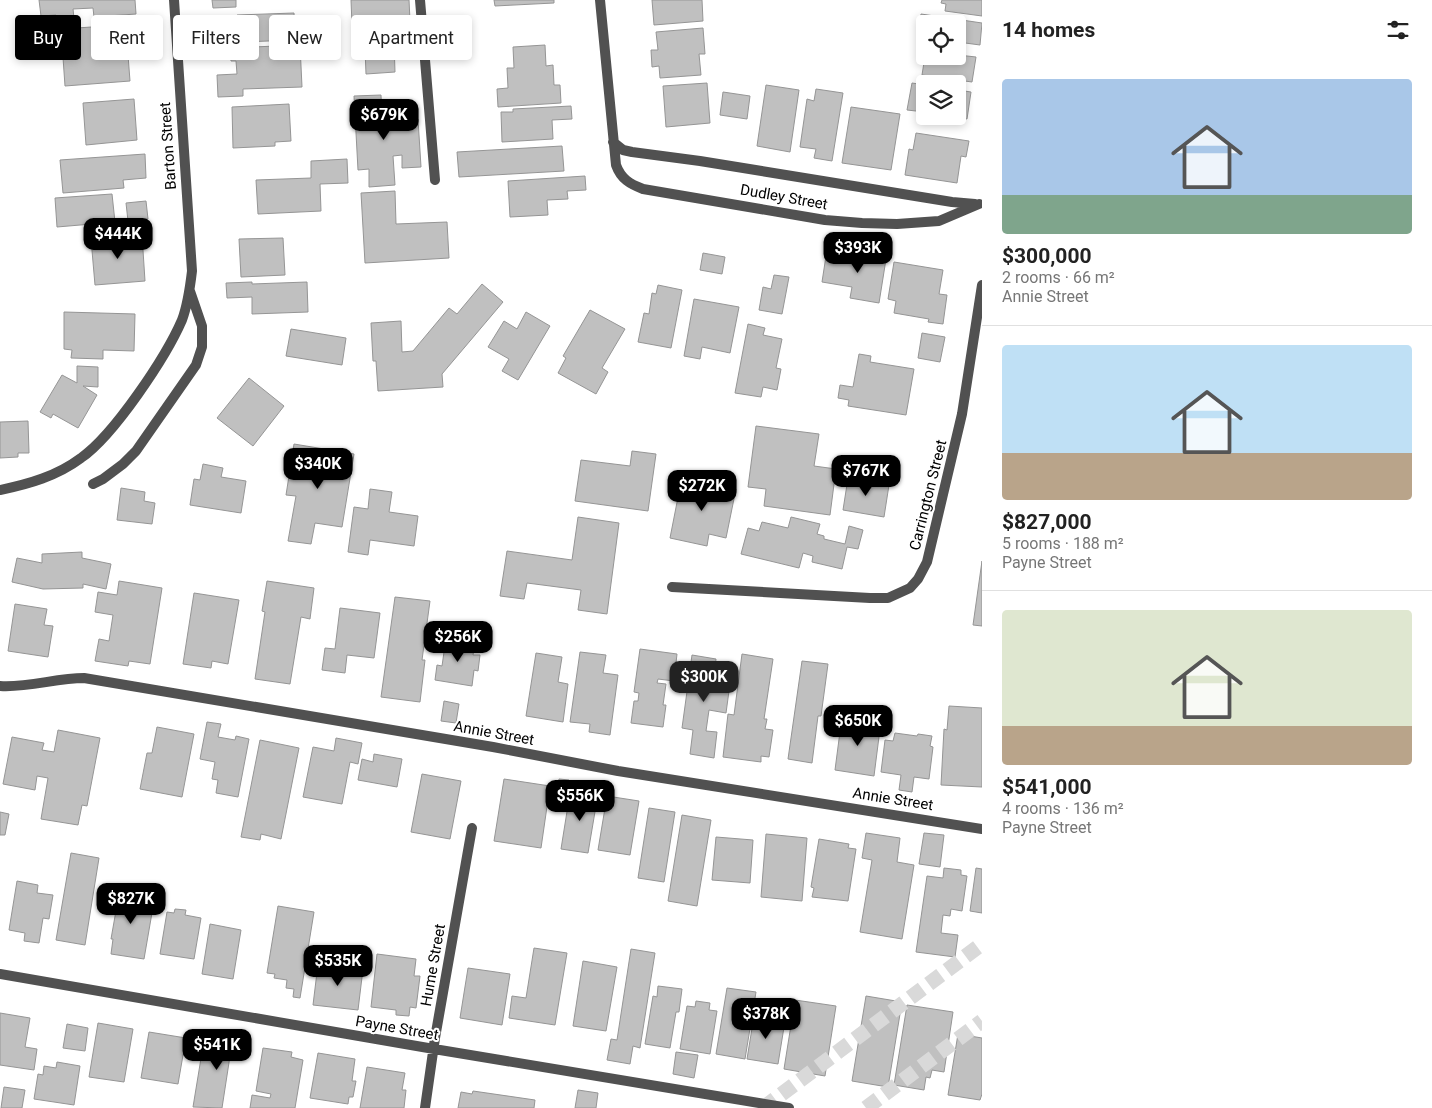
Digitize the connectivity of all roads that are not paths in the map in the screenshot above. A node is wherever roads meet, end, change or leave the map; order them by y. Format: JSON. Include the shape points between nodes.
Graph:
{"nodes":[{"id":1,"x":174,"y":0,"type":"edge"},
{"id":2,"x":420,"y":0,"type":"edge"},
{"id":3,"x":600,"y":0,"type":"edge"},
{"id":4,"x":613,"y":142,"type":"junction"},
{"id":5,"x":435,"y":180,"type":"dead end"},
{"id":6,"x":981,"y":204,"type":"edge"},
{"id":7,"x":982,"y":285,"type":"edge"},
{"id":8,"x":190,"y":290,"type":"junction"},
{"id":9,"x":980,"y":316,"type":"edge"},
{"id":10,"x":93,"y":484,"type":"dead end"},
{"id":11,"x":0,"y":490,"type":"edge"},
{"id":12,"x":672,"y":587,"type":"dead end"},
{"id":13,"x":0,"y":686,"type":"edge"},
{"id":14,"x":472,"y":828,"type":"dead end"},
{"id":15,"x":982,"y":829,"type":"edge"},
{"id":16,"x":0,"y":974,"type":"edge"},
{"id":17,"x":434,"y":1049,"type":"junction"},
{"id":18,"x":425,"y":1108,"type":"edge"},
{"id":19,"x":790,"y":1108,"type":"edge"}],
"edges":[{"from":1,"to":8,"type":"street","name":"Barton Street","via":[[192,271]]},
{"from":2,"to":5,"type":"street"},
{"from":3,"to":4,"type":"street","name":"Dudley Street"},
{"from":4,"to":6,"type":"street","name":"Dudley Street","via":[[632,152]]},
{"from":4,"to":6,"type":"street","name":"Dudley Street","via":[[620,174],[638,187],[803,216],[862,223],[923,223],[945,219]]},
{"from":7,"to":9,"type":"street","name":"Carrington Street"},
{"from":8,"to":10,"type":"street","name":"Barton Street","via":[[202,326],[202,347],[196,365],[136,451]]},
{"from":8,"to":11,"type":"street","name":"Barton Street","via":[[182,320],[152,373],[101,440],[64,469],[37,481]]},
{"from":9,"to":12,"type":"street","name":"Carrington Street","via":[[934,536],[927,562],[910,588],[888,598],[870,598]]},
{"from":13,"to":15,"type":"street","name":"Annie Street","via":[[84,678],[618,771]]},
{"from":14,"to":17,"type":"street","name":"Hume Street"},
{"from":16,"to":17,"type":"street","name":"Payne Street"},
{"from":17,"to":18,"type":"street","name":"Hume Street"},
{"from":17,"to":19,"type":"street","name":"Payne Street"}]}
